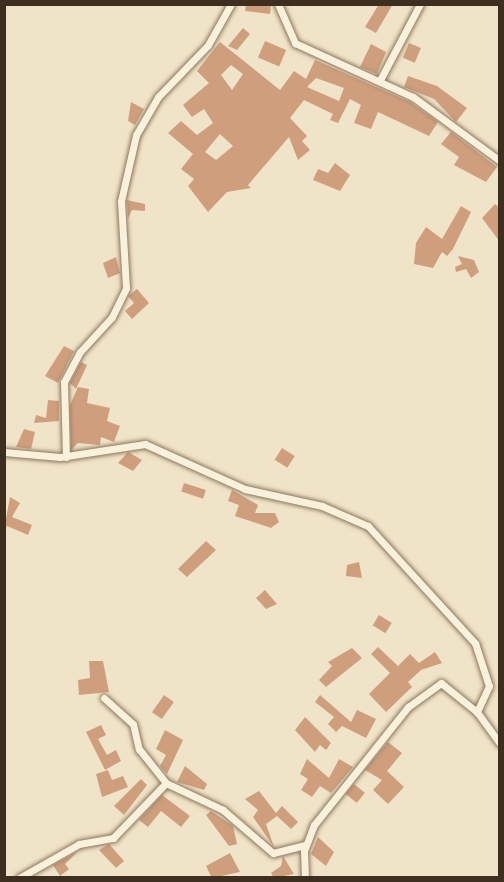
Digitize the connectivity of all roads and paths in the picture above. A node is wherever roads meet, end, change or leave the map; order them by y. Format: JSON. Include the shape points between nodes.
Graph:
{"nodes":[{"id":1,"x":231,"y":4,"type":"edge"},
{"id":2,"x":278,"y":4,"type":"edge"},
{"id":3,"x":420,"y":4,"type":"edge"},
{"id":4,"x":380,"y":80,"type":"junction"},
{"id":5,"x":500,"y":161,"type":"edge"},
{"id":6,"x":4,"y":452,"type":"edge"},
{"id":7,"x":66,"y":457,"type":"junction"},
{"id":8,"x":104,"y":698,"type":"dead end"},
{"id":9,"x":477,"y":712,"type":"junction"},
{"id":10,"x":500,"y":744,"type":"edge"},
{"id":11,"x":166,"y":783,"type":"junction"},
{"id":12,"x":305,"y":845,"type":"junction"},
{"id":13,"x":19,"y":878,"type":"edge"},
{"id":14,"x":305,"y":878,"type":"edge"}],
"edges":[{"from":1,"to":7,"type":"street","via":[[208,45],[158,97],[136,135],[121,201],[126,288],[112,317],[80,352],[64,382]]},
{"from":2,"to":4,"type":"street","via":[[295,43]]},
{"from":3,"to":4,"type":"street"},
{"from":4,"to":5,"type":"street","via":[[428,107]]},
{"from":6,"to":7,"type":"street"},
{"from":7,"to":9,"type":"street","via":[[152,446],[245,489],[322,506],[368,526],[475,643],[489,686]]},
{"from":8,"to":11,"type":"street","via":[[133,724],[139,749]]},
{"from":9,"to":10,"type":"street"},
{"from":9,"to":12,"type":"street","via":[[448,685],[433,686],[398,717],[314,825]]},
{"from":11,"to":12,"type":"street","via":[[227,813],[266,849],[286,854]]},
{"from":11,"to":13,"type":"street","via":[[113,838],[79,844]]},
{"from":12,"to":14,"type":"street"}]}
